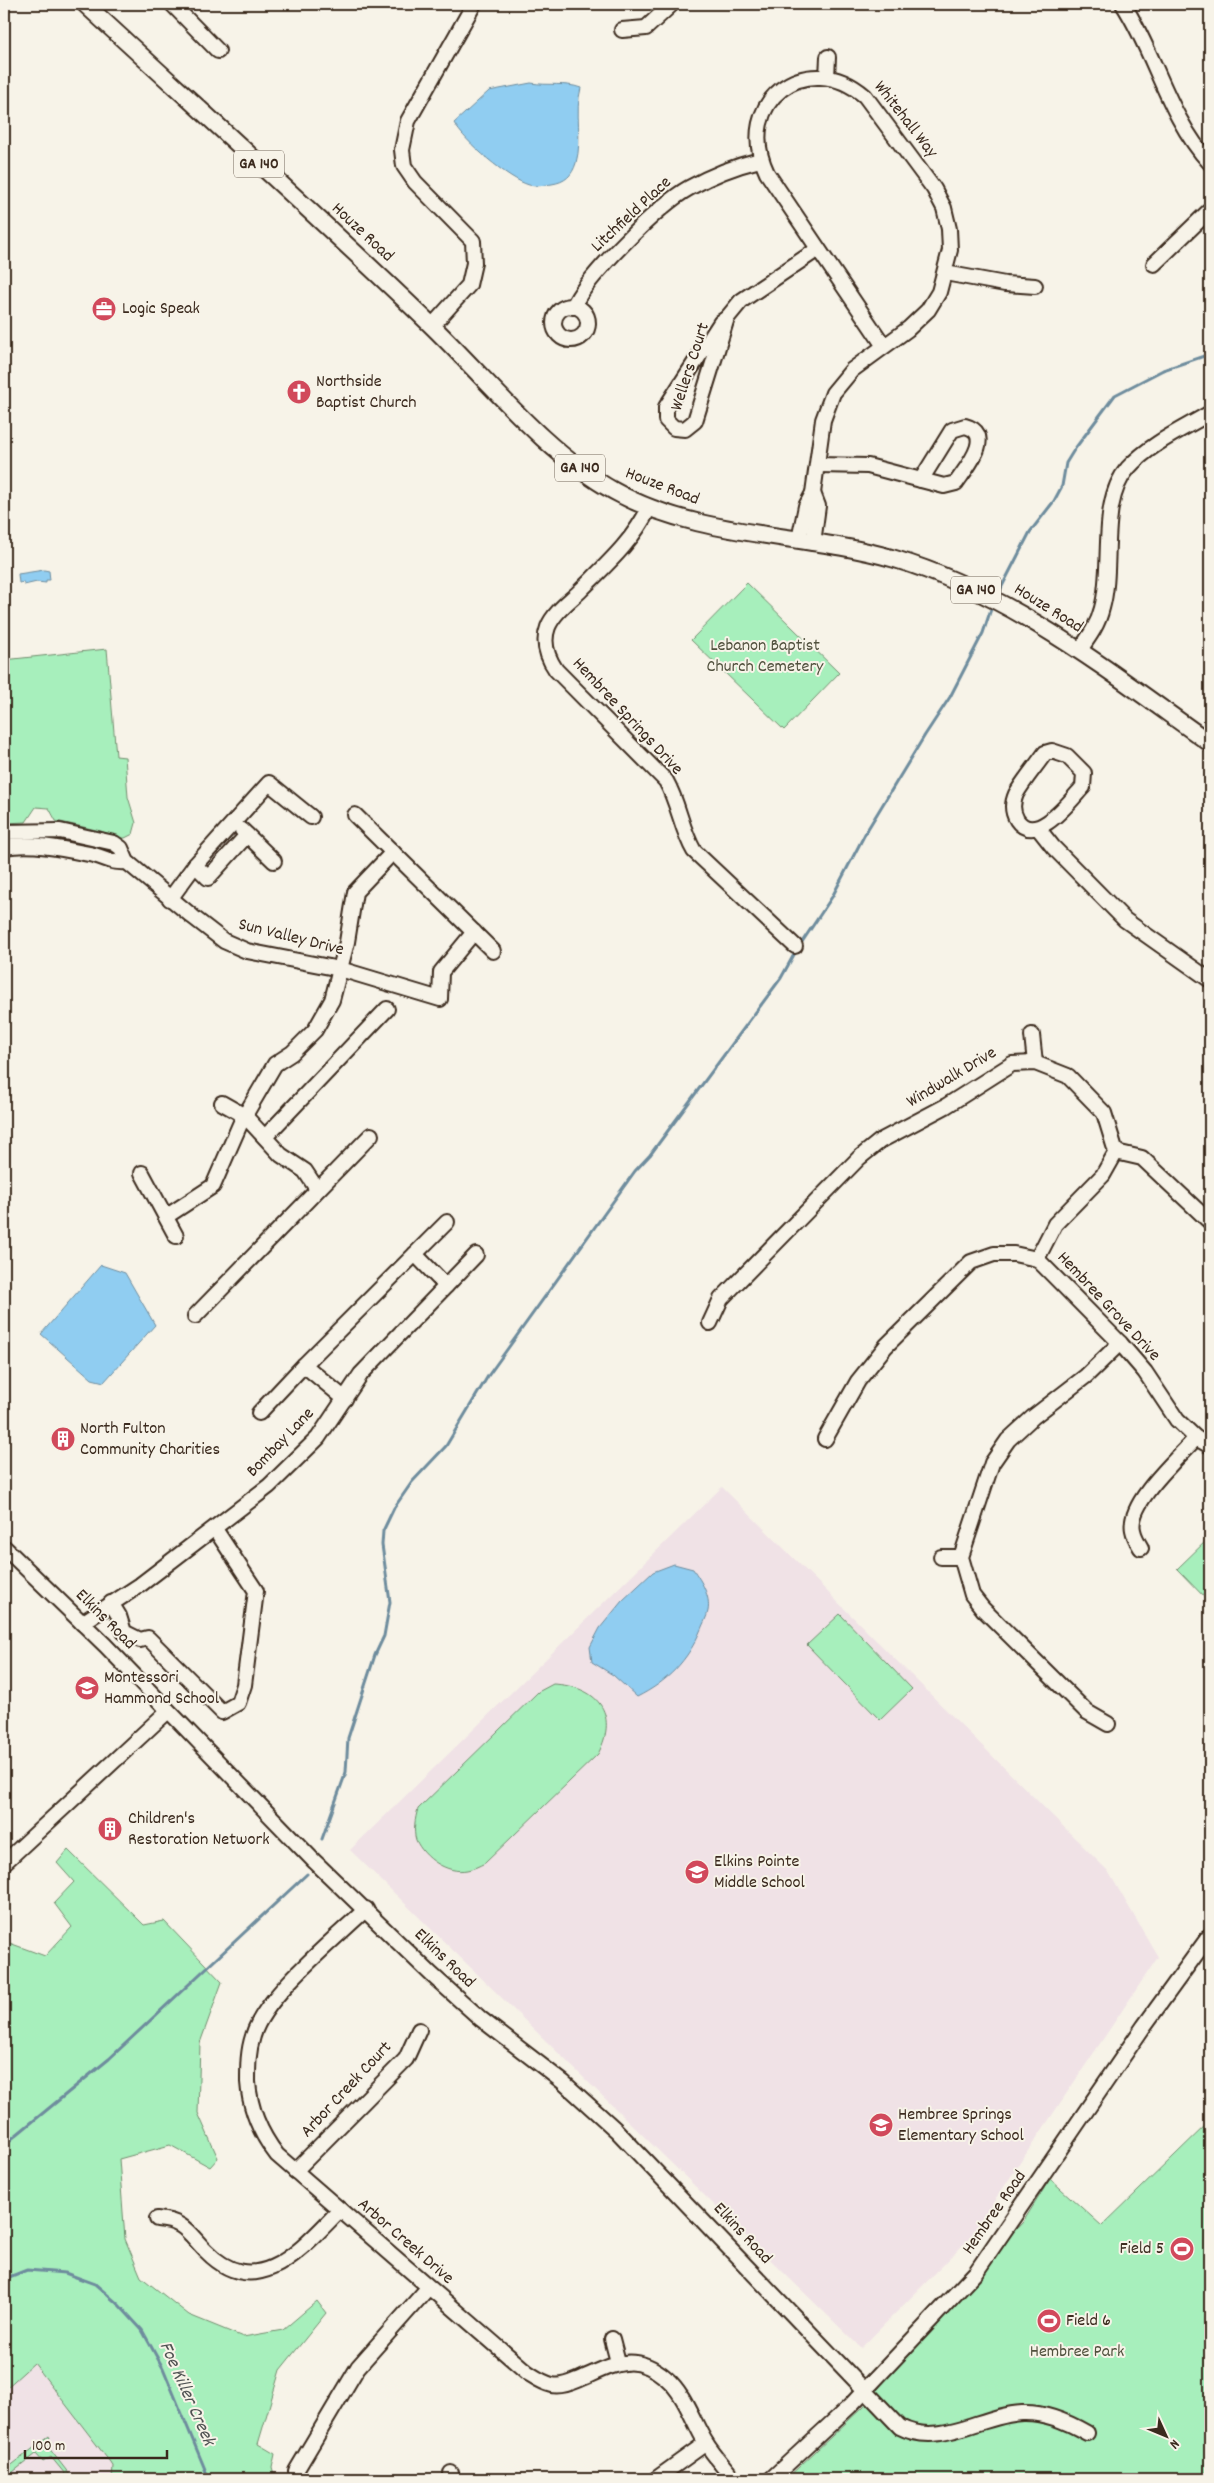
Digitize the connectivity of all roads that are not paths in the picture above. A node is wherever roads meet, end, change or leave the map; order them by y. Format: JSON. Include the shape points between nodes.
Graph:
{"nodes":[{"id":1,"x":85,"y":4,"type":"edge"},
{"id":2,"x":172,"y":4,"type":"edge"},
{"id":3,"x":474,"y":4,"type":"edge"},
{"id":4,"x":672,"y":4,"type":"edge"},
{"id":5,"x":1123,"y":4,"type":"edge"},
{"id":6,"x":622,"y":30,"type":"dead end"},
{"id":7,"x":218,"y":50,"type":"dead end"},
{"id":8,"x":828,"y":57,"type":"dead end"},
{"id":9,"x":827,"y":77,"type":"junction"},
{"id":10,"x":760,"y":160,"type":"junction"},
{"id":11,"x":1210,"y":163,"type":"edge"},
{"id":12,"x":1210,"y":210,"type":"edge"},
{"id":13,"x":818,"y":249,"type":"junction"},
{"id":14,"x":1154,"y":264,"type":"dead end"},
{"id":15,"x":945,"y":273,"type":"junction"},
{"id":16,"x":1035,"y":286,"type":"dead end"},
{"id":17,"x":573,"y":307,"type":"dead end"},
{"id":18,"x":727,"y":318,"type":"junction"},
{"id":19,"x":432,"y":326,"type":"junction"},
{"id":20,"x":884,"y":346,"type":"junction"},
{"id":21,"x":1210,"y":413,"type":"edge"},
{"id":22,"x":818,"y":465,"type":"junction"},
{"id":23,"x":920,"y":480,"type":"junction"},
{"id":24,"x":649,"y":508,"type":"junction"},
{"id":25,"x":806,"y":542,"type":"junction"},
{"id":26,"x":1079,"y":652,"type":"junction"},
{"id":27,"x":1210,"y":742,"type":"edge"},
{"id":28,"x":356,"y":816,"type":"dead end"},
{"id":29,"x":311,"y":817,"type":"dead end"},
{"id":30,"x":234,"y":822,"type":"junction"},
{"id":31,"x":1038,"y":828,"type":"junction"},
{"id":32,"x":4,"y":832,"type":"edge"},
{"id":33,"x":247,"y":835,"type":"junction"},
{"id":34,"x":4,"y":847,"type":"edge"},
{"id":35,"x":393,"y":852,"type":"junction"},
{"id":36,"x":274,"y":861,"type":"dead end"},
{"id":37,"x":128,"y":862,"type":"junction"},
{"id":38,"x":195,"y":865,"type":"junction"},
{"id":39,"x":170,"y":899,"type":"junction"},
{"id":40,"x":474,"y":932,"type":"junction"},
{"id":41,"x":795,"y":946,"type":"dead end"},
{"id":42,"x":493,"y":951,"type":"dead end"},
{"id":43,"x":340,"y":969,"type":"junction"},
{"id":44,"x":1210,"y":980,"type":"edge"},
{"id":45,"x":387,"y":1009,"type":"dead end"},
{"id":46,"x":1032,"y":1035,"type":"dead end"},
{"id":47,"x":1035,"y":1062,"type":"junction"},
{"id":48,"x":222,"y":1103,"type":"dead end"},
{"id":49,"x":245,"y":1116,"type":"junction"},
{"id":50,"x":371,"y":1135,"type":"dead end"},
{"id":51,"x":265,"y":1137,"type":"junction"},
{"id":52,"x":1116,"y":1152,"type":"junction"},
{"id":53,"x":142,"y":1172,"type":"dead end"},
{"id":54,"x":317,"y":1189,"type":"junction"},
{"id":55,"x":167,"y":1216,"type":"junction"},
{"id":56,"x":447,"y":1222,"type":"dead end"},
{"id":57,"x":1210,"y":1222,"type":"edge"},
{"id":58,"x":176,"y":1236,"type":"dead end"},
{"id":59,"x":415,"y":1254,"type":"junction"},
{"id":60,"x":476,"y":1254,"type":"dead end"},
{"id":61,"x":1037,"y":1259,"type":"junction"},
{"id":62,"x":446,"y":1286,"type":"junction"},
{"id":63,"x":195,"y":1316,"type":"dead end"},
{"id":64,"x":710,"y":1323,"type":"dead end"},
{"id":65,"x":1120,"y":1343,"type":"junction"},
{"id":66,"x":304,"y":1365,"type":"junction"},
{"id":67,"x":345,"y":1399,"type":"junction"},
{"id":68,"x":259,"y":1413,"type":"dead end"},
{"id":69,"x":825,"y":1438,"type":"dead end"},
{"id":70,"x":1196,"y":1438,"type":"junction"},
{"id":71,"x":1210,"y":1446,"type":"edge"},
{"id":72,"x":215,"y":1529,"type":"junction"},
{"id":73,"x":4,"y":1547,"type":"edge"},
{"id":74,"x":1141,"y":1548,"type":"dead end"},
{"id":75,"x":941,"y":1557,"type":"dead end"},
{"id":76,"x":961,"y":1557,"type":"junction"},
{"id":77,"x":111,"y":1603,"type":"junction"},
{"id":78,"x":82,"y":1623,"type":"junction"},
{"id":79,"x":168,"y":1710,"type":"junction"},
{"id":80,"x":1108,"y":1724,"type":"dead end"},
{"id":81,"x":4,"y":1863,"type":"edge"},
{"id":82,"x":366,"y":1908,"type":"junction"},
{"id":83,"x":1210,"y":1935,"type":"edge"},
{"id":84,"x":419,"y":2030,"type":"dead end"},
{"id":85,"x":295,"y":2171,"type":"junction"},
{"id":86,"x":340,"y":2210,"type":"junction"},
{"id":87,"x":157,"y":2219,"type":"dead end"},
{"id":88,"x":428,"y":2288,"type":"junction"},
{"id":89,"x":612,"y":2339,"type":"dead end"},
{"id":90,"x":618,"y":2362,"type":"junction"},
{"id":91,"x":865,"y":2390,"type":"junction"},
{"id":92,"x":1087,"y":2433,"type":"dead end"},
{"id":93,"x":706,"y":2443,"type":"junction"},
{"id":94,"x":296,"y":2471,"type":"dead end"},
{"id":95,"x":656,"y":2479,"type":"edge"},
{"id":96,"x":734,"y":2479,"type":"edge"},
{"id":97,"x":771,"y":2479,"type":"edge"}],
"edges":[{"from":1,"to":19,"type":"main road","name":"Houze Road","number":"GA 140"},
{"from":2,"to":7,"type":"street"},
{"from":3,"to":19,"type":"street","via":[[408,121],[402,150],[404,166],[415,182],[473,242],[474,263],[469,285]]},
{"from":4,"to":6,"type":"street","via":[[646,28]]},
{"from":5,"to":11,"type":"street","via":[[1146,43],[1183,126]]},
{"from":8,"to":9,"type":"street"},
{"from":9,"to":10,"type":"street","name":"Whitehall Way","via":[[796,81],[771,99],[758,126],[756,142]]},
{"from":9,"to":15,"type":"street","name":"Whitehall Way","via":[[848,83],[865,96],[934,188],[949,228],[950,250]]},
{"from":10,"to":13,"type":"street","name":"Whitehall Way"},
{"from":10,"to":17,"type":"street","name":"Litchfield Place","via":[[729,168],[689,188],[665,205],[606,263],[578,295]]},
{"from":12,"to":14,"type":"street"},
{"from":13,"to":18,"type":"street","name":"Wellers Court","via":[[741,302]]},
{"from":13,"to":20,"type":"street","name":"Whitehall Way"},
{"from":15,"to":16,"type":"street"},
{"from":15,"to":20,"type":"street","name":"Whitehall Way","via":[[928,310]]},
{"from":18,"to":18,"type":"street","name":"Wellers Court","via":[[721,322],[666,406],[666,420],[674,428],[685,429],[695,421]]},
{"from":19,"to":24,"type":"main road","name":"Houze Road","number":"GA 140","via":[[553,447],[589,476]]},
{"from":20,"to":22,"type":"street","name":"Whitehall Way","via":[[852,370],[833,394],[823,420]]},
{"from":21,"to":26,"type":"street","via":[[1148,450],[1128,468],[1120,481],[1113,497],[1109,571],[1103,608],[1095,628]]},
{"from":22,"to":23,"type":"street","via":[[868,466]]},
{"from":22,"to":25,"type":"street","name":"Whitehall Way","via":[[813,493],[806,506]]},
{"from":23,"to":23,"type":"street","via":[[944,486],[956,483],[978,448],[980,440],[975,430],[965,426],[952,430]]},
{"from":24,"to":25,"type":"main road","name":"Houze Road","number":"GA 140","via":[[704,524]]},
{"from":24,"to":41,"type":"street","name":"Hembree Springs Drive","via":[[627,544],[553,618],[546,636],[547,654],[556,670],[666,781],[675,796],[685,835],[694,851]]},
{"from":25,"to":26,"type":"main road","name":"Houze Road","number":"GA 140","via":[[866,552],[935,573],[1029,618]]},
{"from":26,"to":27,"type":"main road","name":"Houze Road","number":"GA 140"},
{"from":28,"to":35,"type":"street"},
{"from":29,"to":30,"type":"street","via":[[269,784]]},
{"from":30,"to":33,"type":"street"},
{"from":30,"to":38,"type":"street"},
{"from":31,"to":31,"type":"street","via":[[1020,824],[1013,808],[1016,795],[1045,753],[1052,752],[1066,756],[1084,773],[1083,787],[1056,816]]},
{"from":31,"to":44,"type":"street","via":[[1125,920]]},
{"from":32,"to":37,"type":"street","name":"Sun Valley Drive","via":[[60,831],[87,835],[114,843],[121,848]]},
{"from":33,"to":36,"type":"street"},
{"from":33,"to":38,"type":"street","via":[[208,878]]},
{"from":34,"to":37,"type":"street","via":[[20,844],[56,847],[98,856],[113,863]]},
{"from":35,"to":40,"type":"street"},
{"from":35,"to":43,"type":"street","via":[[355,892]]},
{"from":37,"to":39,"type":"street","name":"Sun Valley Drive"},
{"from":38,"to":39,"type":"street"},
{"from":39,"to":43,"type":"street","name":"Sun Valley Drive","via":[[224,941],[247,951]]},
{"from":40,"to":42,"type":"street"},
{"from":40,"to":43,"type":"street","name":"Sun Valley Drive","via":[[441,972],[440,999]]},
{"from":43,"to":49,"type":"street","via":[[332,1000],[315,1030],[292,1053],[275,1064]]},
{"from":45,"to":51,"type":"street"},
{"from":46,"to":47,"type":"street"},
{"from":47,"to":52,"type":"street","via":[[1068,1076],[1104,1113]]},
{"from":47,"to":64,"type":"street","name":"Windwalk Drive","via":[[1012,1064],[946,1106],[880,1141],[858,1158],[721,1299]]},
{"from":48,"to":49,"type":"street"},
{"from":49,"to":51,"type":"street"},
{"from":49,"to":55,"type":"street","via":[[213,1186]]},
{"from":50,"to":54,"type":"street"},
{"from":51,"to":54,"type":"street","via":[[281,1154],[305,1171]]},
{"from":52,"to":57,"type":"street","via":[[1142,1158]]},
{"from":52,"to":61,"type":"street","via":[[1102,1175],[1055,1224]]},
{"from":53,"to":55,"type":"street"},
{"from":54,"to":63,"type":"street"},
{"from":55,"to":58,"type":"street"},
{"from":56,"to":59,"type":"street"},
{"from":59,"to":62,"type":"street"},
{"from":59,"to":66,"type":"street"},
{"from":60,"to":62,"type":"street","name":"Bombay Lane"},
{"from":61,"to":65,"type":"street","name":"Hembree Grove Drive"},
{"from":61,"to":69,"type":"street","name":"Hembree Grove Drive","via":[[994,1254],[971,1262],[886,1346],[858,1381]]},
{"from":62,"to":67,"type":"street","name":"Bombay Lane","via":[[361,1374]]},
{"from":65,"to":70,"type":"street","name":"Hembree Grove Drive","via":[[1145,1372],[1177,1420]]},
{"from":65,"to":76,"type":"street","via":[[1086,1376],[1008,1440],[992,1463]]},
{"from":66,"to":67,"type":"street"},
{"from":66,"to":68,"type":"street"},
{"from":67,"to":72,"type":"street","name":"Bombay Lane","via":[[318,1438],[269,1486]]},
{"from":70,"to":71,"type":"street","name":"Hembree Grove Drive"},
{"from":70,"to":74,"type":"street","via":[[1147,1493],[1134,1514],[1133,1530]]},
{"from":72,"to":77,"type":"street","name":"Bombay Lane"},
{"from":72,"to":77,"type":"street","via":[[256,1591],[244,1685],[238,1703],[222,1712],[148,1638],[140,1640],[124,1632]]},
{"from":73,"to":78,"type":"street","name":"Elkins Road"},
{"from":75,"to":76,"type":"street"},
{"from":76,"to":80,"type":"street","via":[[966,1581],[983,1610],[1086,1712]]},
{"from":77,"to":78,"type":"street","name":"Bombay Lane"},
{"from":78,"to":79,"type":"street","name":"Elkins Road"},
{"from":79,"to":81,"type":"street"},
{"from":79,"to":82,"type":"street","name":"Elkins Road","via":[[314,1860]]},
{"from":82,"to":85,"type":"street","name":"Arbor Creek Drive","via":[[289,1984],[268,2008],[253,2035],[247,2065],[255,2120],[277,2155]]},
{"from":82,"to":91,"type":"street","name":"Elkins Road","via":[[481,2019],[563,2082],[616,2130]]},
{"from":83,"to":91,"type":"street","name":"Hembree Road","via":[[976,2272]]},
{"from":84,"to":85,"type":"street","name":"Arbor Creek Court","via":[[406,2059]]},
{"from":85,"to":86,"type":"street","name":"Arbor Creek Drive"},
{"from":86,"to":87,"type":"street","via":[[296,2254],[278,2266],[260,2272],[240,2271],[222,2264],[183,2226],[172,2220]]},
{"from":86,"to":88,"type":"street","name":"Arbor Creek Drive"},
{"from":88,"to":90,"type":"street","name":"Arbor Creek Drive","via":[[542,2382],[554,2386],[572,2383]]},
{"from":88,"to":94,"type":"street","via":[[358,2367]]},
{"from":89,"to":90,"type":"street"},
{"from":90,"to":93,"type":"street","via":[[650,2368],[666,2378],[676,2389]]},
{"from":91,"to":92,"type":"street","name":"Elkins Road","via":[[900,2427],[925,2436],[1024,2413],[1057,2419]]},
{"from":91,"to":97,"type":"street","name":"Hembree Road"},
{"from":93,"to":95,"type":"street"},
{"from":93,"to":96,"type":"street"}]}
